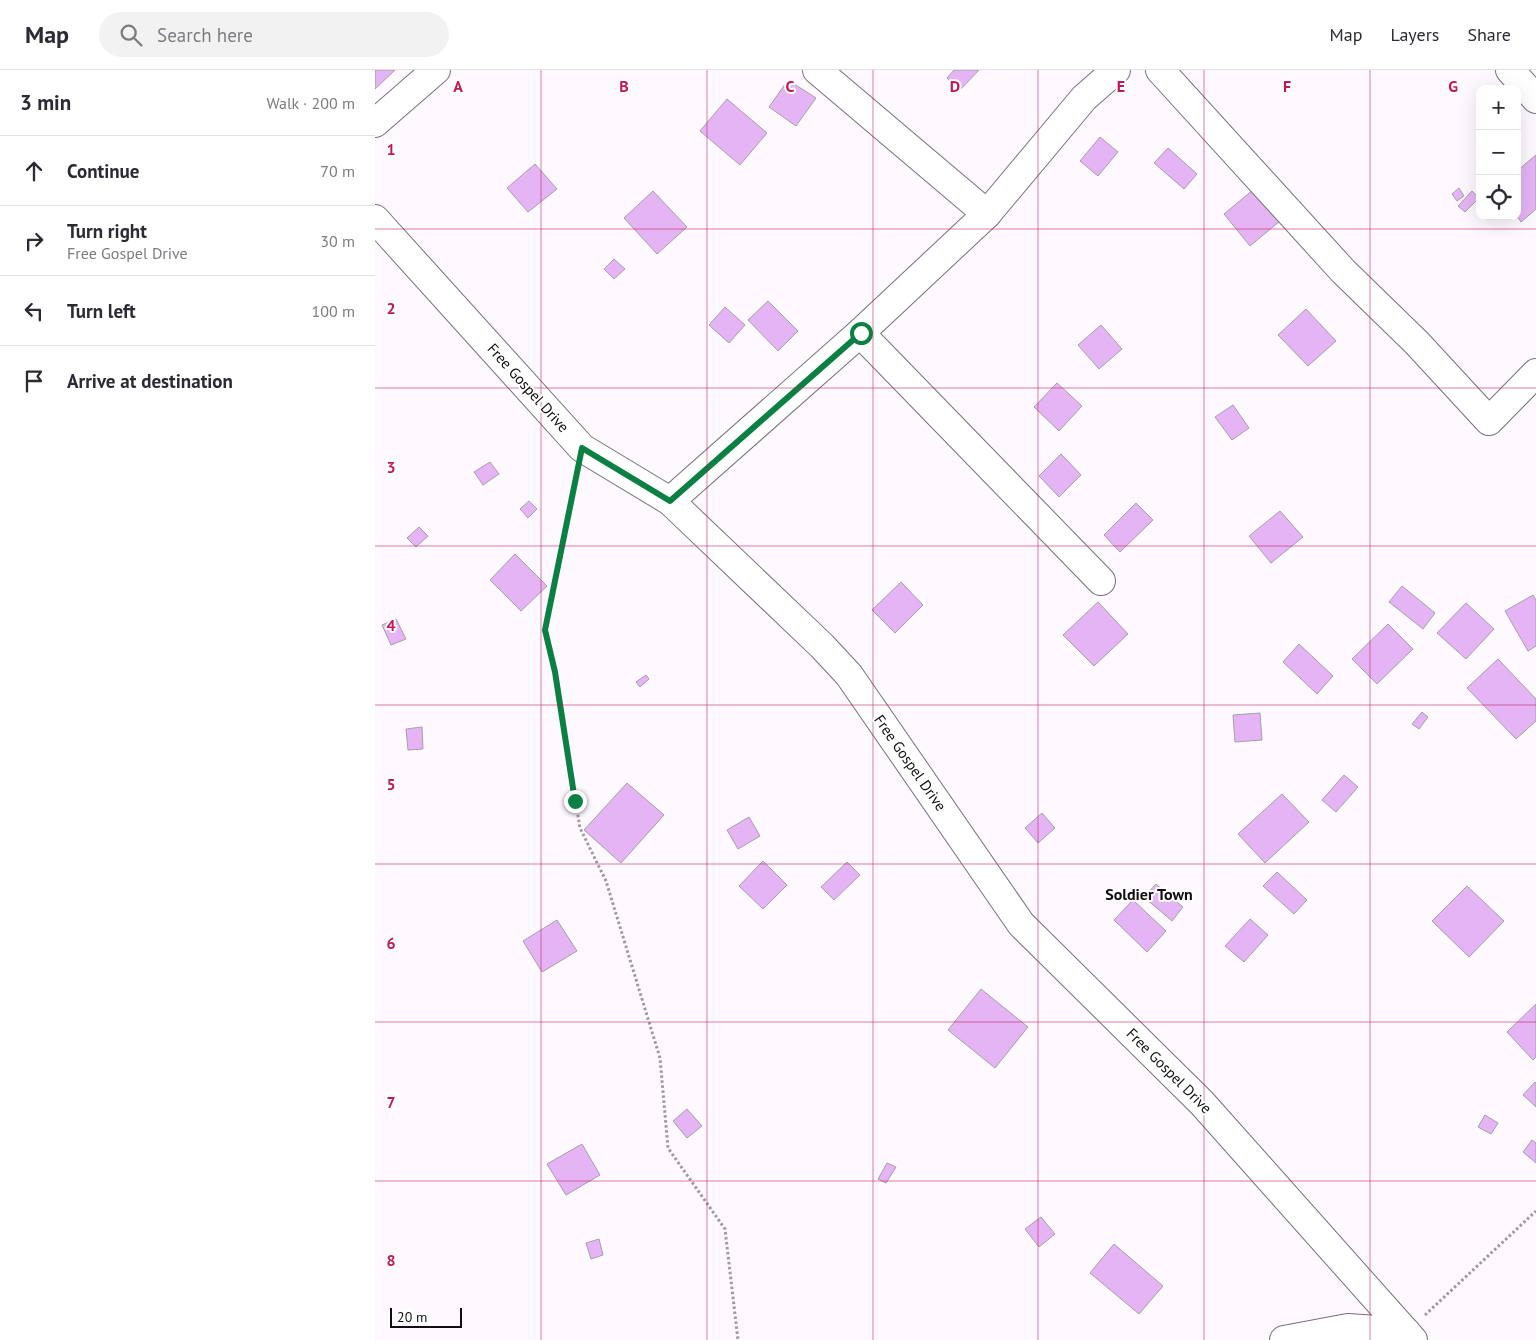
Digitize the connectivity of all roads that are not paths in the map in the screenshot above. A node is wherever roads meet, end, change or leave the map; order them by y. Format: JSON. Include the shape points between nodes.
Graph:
{"nodes":[{"id":1,"x":436,"y":70,"type":"edge"},
{"id":2,"x":817,"y":70,"type":"edge"},
{"id":3,"x":1116,"y":70,"type":"edge"},
{"id":4,"x":1160,"y":70,"type":"edge"},
{"id":5,"x":1510,"y":70,"type":"edge"},
{"id":6,"x":1536,"y":99,"type":"edge"},
{"id":7,"x":375,"y":123,"type":"edge"},
{"id":8,"x":987,"y":214,"type":"junction"},
{"id":9,"x":375,"y":219,"type":"edge"},
{"id":10,"x":861,"y":333,"type":"junction"},
{"id":11,"x":1536,"y":373,"type":"edge"},
{"id":12,"x":670,"y":501,"type":"junction"},
{"id":13,"x":1101,"y":580,"type":"dead end"},
{"id":14,"x":1409,"y":1336,"type":"edge"},
{"id":15,"x":1284,"y":1340,"type":"edge"}],
"edges":[{"from":1,"to":7,"type":"street"},
{"from":2,"to":8,"type":"street"},
{"from":3,"to":8,"type":"street","via":[[1083,98]]},
{"from":4,"to":11,"type":"street","via":[[1343,271],[1417,343],[1489,421]]},
{"from":5,"to":6,"type":"street"},
{"from":8,"to":10,"type":"street"},
{"from":9,"to":12,"type":"street","name":"Free Gospel Drive","via":[[582,448]]},
{"from":10,"to":12,"type":"street"},
{"from":10,"to":13,"type":"street"},
{"from":12,"to":14,"type":"street","name":"Free Gospel Drive","via":[[849,675],[1021,924],[1202,1102]]},
{"from":14,"to":15,"type":"street","via":[[1348,1328]]}]}
